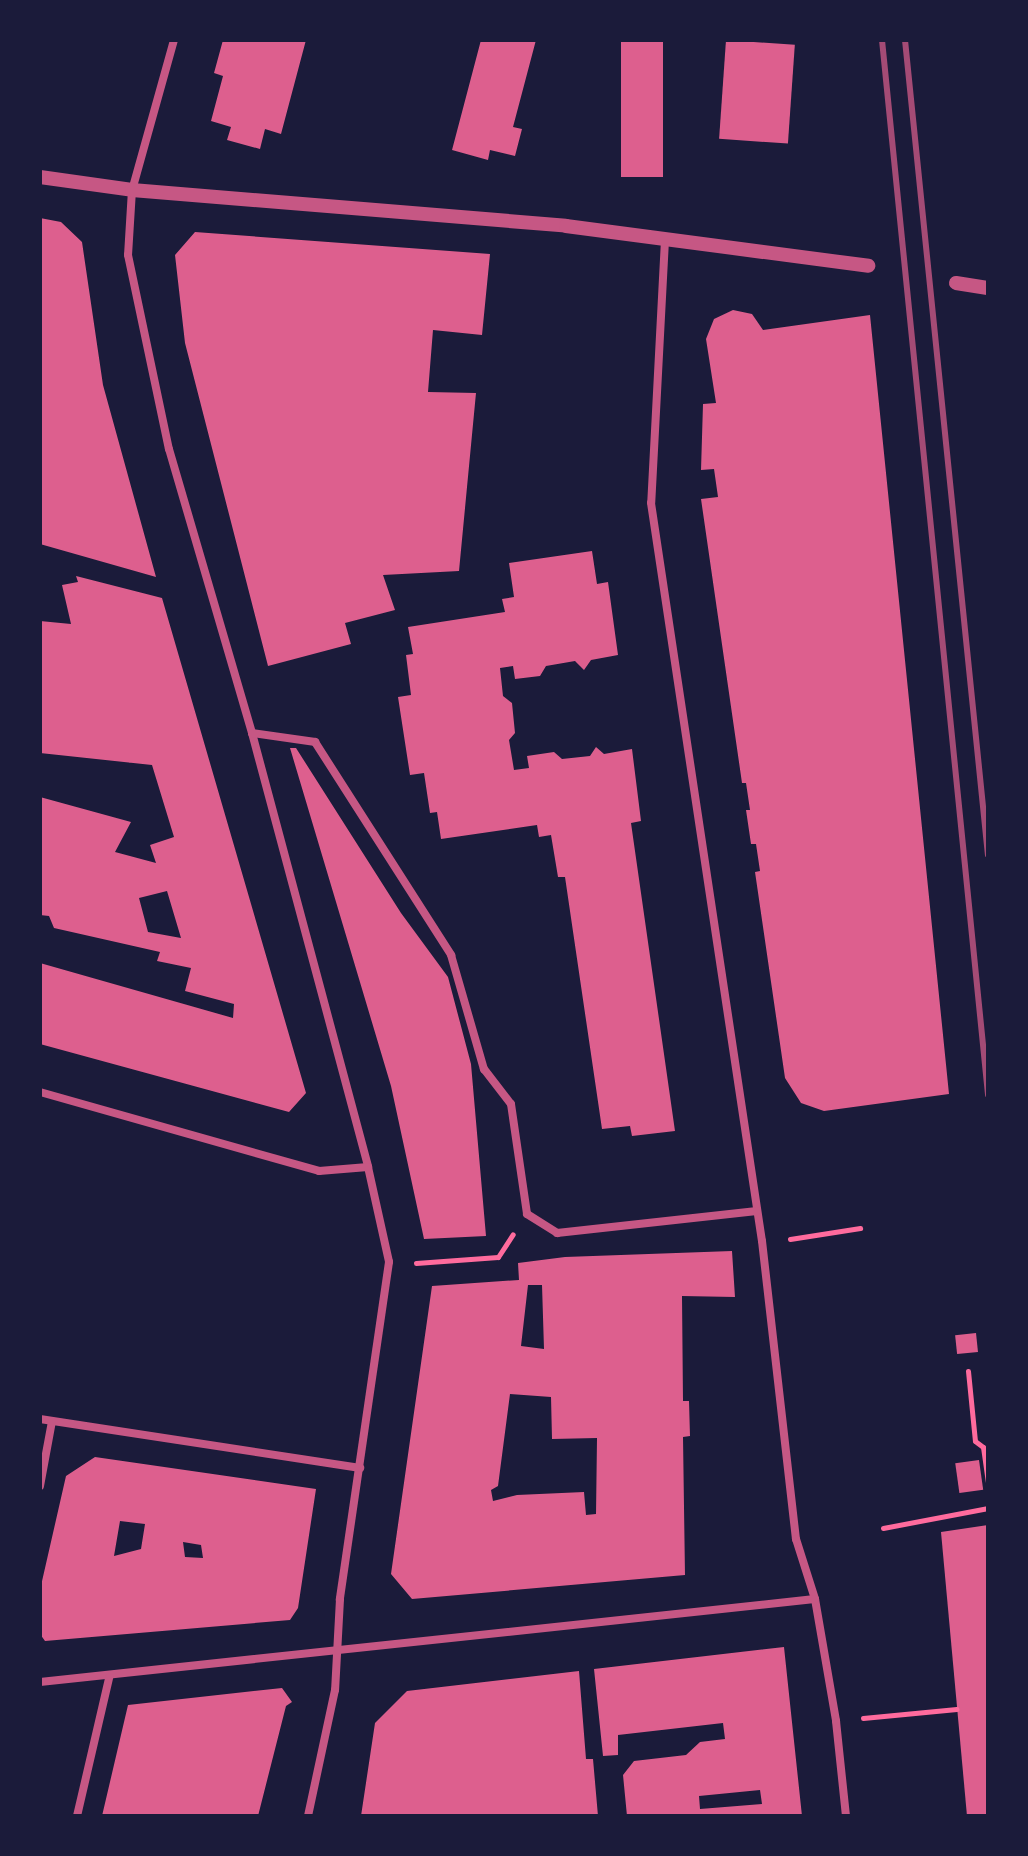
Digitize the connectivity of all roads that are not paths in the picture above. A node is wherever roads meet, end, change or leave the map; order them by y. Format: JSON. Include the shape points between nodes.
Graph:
{"nodes":[{"id":1,"x":174,"y":40,"type":"edge"},
{"id":2,"x":40,"y":177,"type":"edge"},
{"id":3,"x":132,"y":190,"type":"junction"},
{"id":4,"x":665,"y":240,"type":"junction"},
{"id":5,"x":868,"y":266,"type":"dead end"},
{"id":6,"x":956,"y":283,"type":"dead end"},
{"id":7,"x":988,"y":288,"type":"edge"},
{"id":8,"x":252,"y":733,"type":"junction"},
{"id":9,"x":40,"y":1092,"type":"edge"},
{"id":10,"x":368,"y":1167,"type":"junction"},
{"id":11,"x":757,"y":1211,"type":"junction"},
{"id":12,"x":40,"y":1419,"type":"edge"},
{"id":13,"x":52,"y":1421,"type":"junction"},
{"id":14,"x":360,"y":1468,"type":"junction"},
{"id":15,"x":40,"y":1486,"type":"edge"},
{"id":16,"x":815,"y":1599,"type":"junction"},
{"id":17,"x":337,"y":1651,"type":"junction"},
{"id":18,"x":109,"y":1678,"type":"junction"},
{"id":19,"x":40,"y":1682,"type":"edge"},
{"id":20,"x":77,"y":1816,"type":"edge"},
{"id":21,"x":308,"y":1816,"type":"edge"},
{"id":22,"x":846,"y":1816,"type":"edge"}],
"edges":[{"from":1,"to":3,"type":"street"},
{"from":2,"to":3,"type":"street"},
{"from":3,"to":4,"type":"street","via":[[566,226]]},
{"from":3,"to":8,"type":"street","via":[[128,255],[169,449]]},
{"from":4,"to":5,"type":"street"},
{"from":4,"to":11,"type":"street","via":[[651,503]]},
{"from":6,"to":7,"type":"street"},
{"from":8,"to":10,"type":"street"},
{"from":8,"to":11,"type":"street","via":[[315,742],[451,955],[484,1069],[511,1104],[527,1214],[557,1233]]},
{"from":9,"to":10,"type":"street","via":[[319,1171]]},
{"from":10,"to":14,"type":"street","via":[[389,1262]]},
{"from":11,"to":16,"type":"street","via":[[796,1539]]},
{"from":12,"to":13,"type":"street"},
{"from":13,"to":14,"type":"street"},
{"from":13,"to":15,"type":"street"},
{"from":14,"to":17,"type":"street"},
{"from":16,"to":17,"type":"street"},
{"from":16,"to":22,"type":"street"},
{"from":17,"to":18,"type":"street"},
{"from":17,"to":21,"type":"street","via":[[335,1690]]},
{"from":18,"to":19,"type":"street"},
{"from":18,"to":20,"type":"street"}]}
